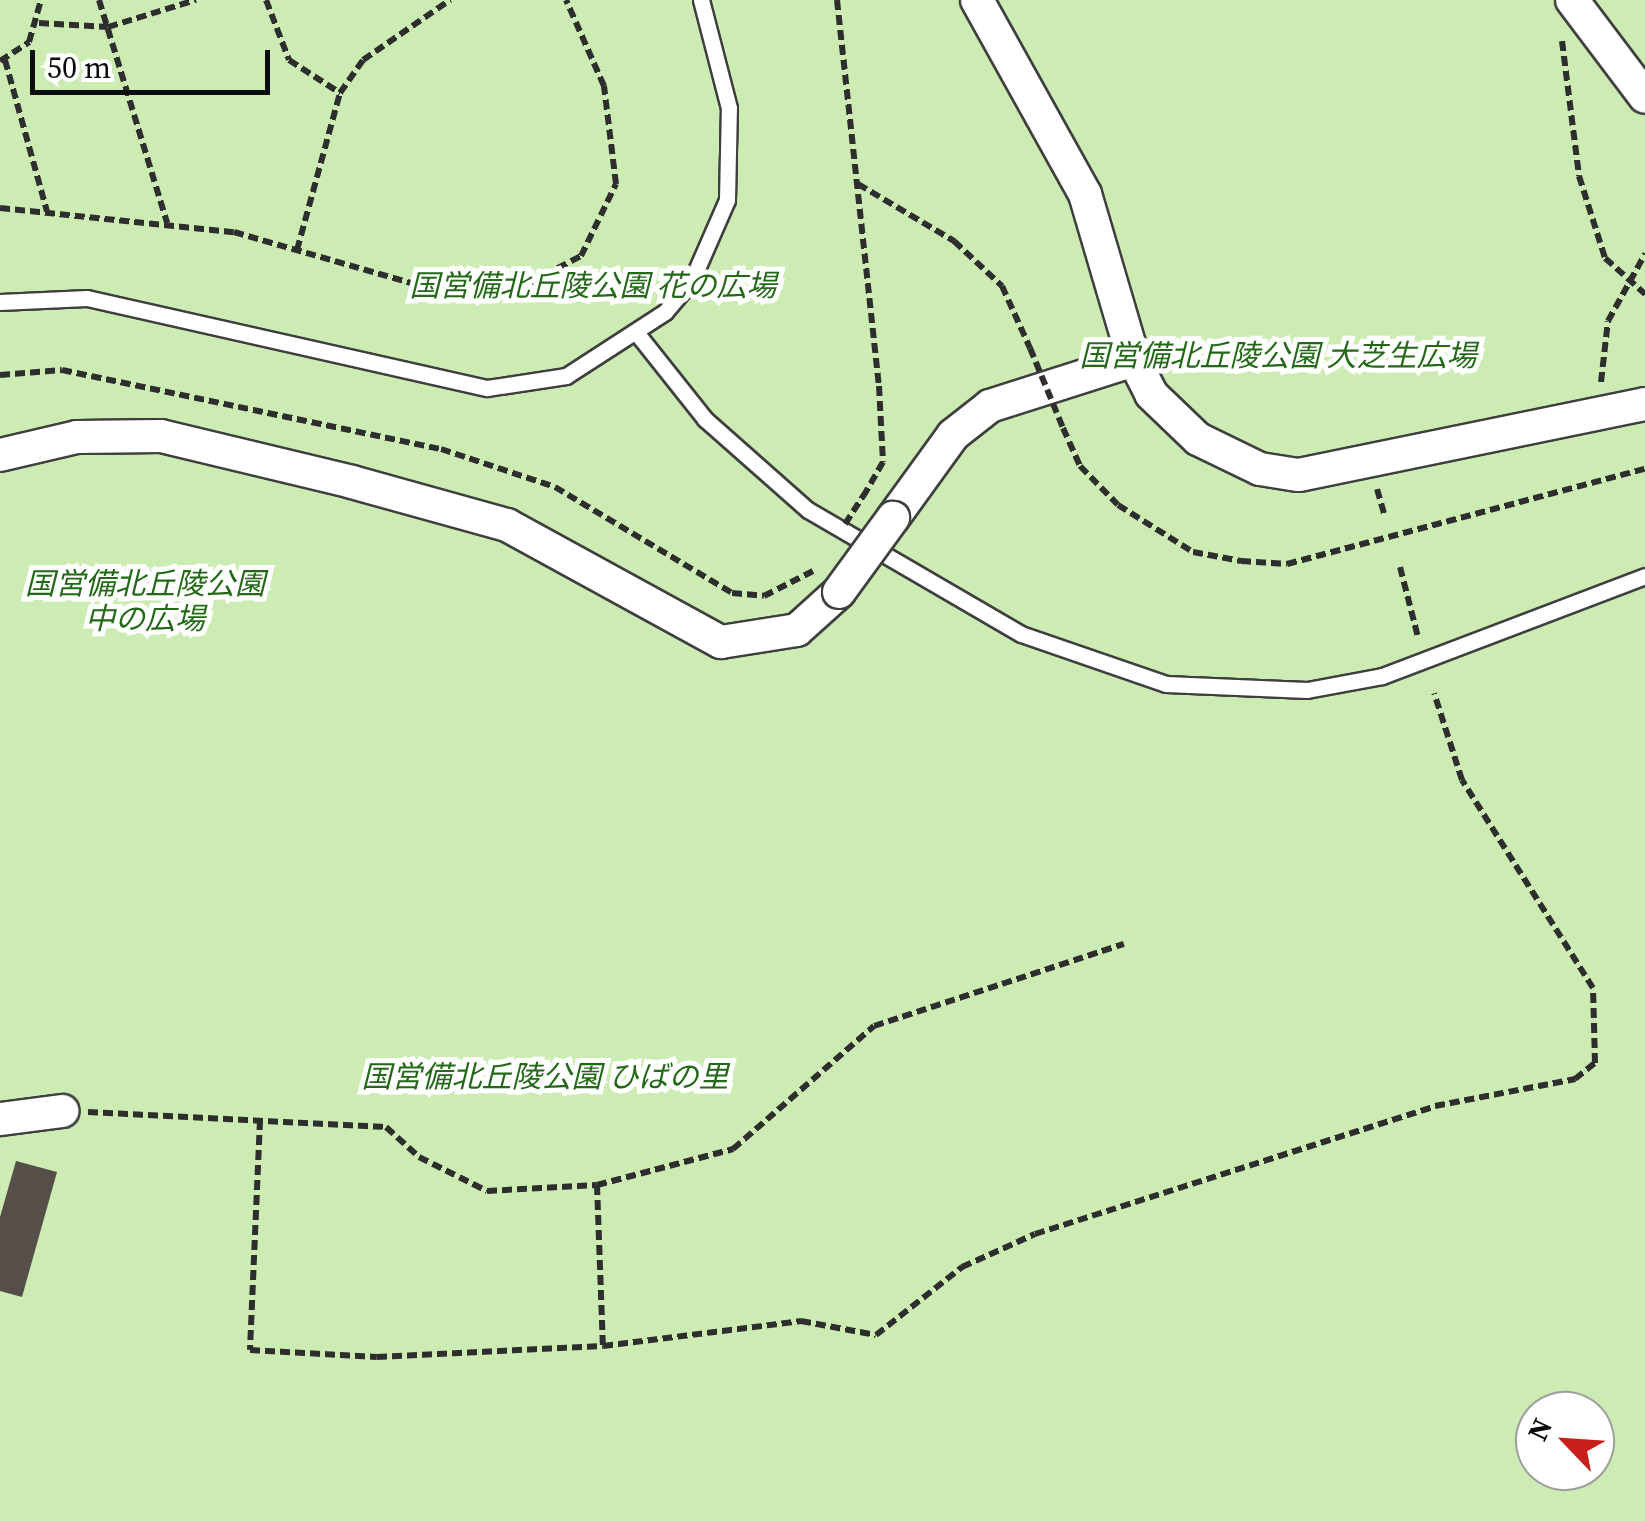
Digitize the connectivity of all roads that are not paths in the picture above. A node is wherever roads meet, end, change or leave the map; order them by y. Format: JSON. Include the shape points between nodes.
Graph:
{"nodes":[{"id":1,"x":701,"y":0,"type":"edge"},
{"id":2,"x":977,"y":0,"type":"edge"},
{"id":3,"x":1566,"y":9,"type":"edge"},
{"id":4,"x":1645,"y":97,"type":"edge"},
{"id":5,"x":0,"y":302,"type":"edge"},
{"id":6,"x":639,"y":336,"type":"junction"},
{"id":7,"x":1134,"y":360,"type":"junction"},
{"id":8,"x":1645,"y":404,"type":"edge"},
{"id":9,"x":0,"y":454,"type":"edge"},
{"id":10,"x":1645,"y":576,"type":"edge"},
{"id":11,"x":62,"y":1111,"type":"road end"},
{"id":12,"x":0,"y":1119,"type":"edge"}],
"edges":[{"from":1,"to":6,"type":"lane","via":[[728,108],[727,200],[692,280]]},
{"from":2,"to":7,"type":"street","via":[[1085,194]]},
{"from":3,"to":4,"type":"street"},
{"from":5,"to":6,"type":"lane","via":[[86,298],[488,388],[566,376]]},
{"from":6,"to":10,"type":"lane","via":[[706,419],[808,510],[1021,634],[1166,684],[1307,690],[1382,676]]},
{"from":7,"to":8,"type":"street","via":[[1151,394],[1198,438],[1260,469],[1299,474]]},
{"from":7,"to":9,"type":"street","bridge":true,"via":[[990,406],[953,435],[839,592],[797,630],[721,642],[681,628],[521,531],[352,482],[161,436],[77,437]]},
{"from":11,"to":12,"type":"street"}]}
